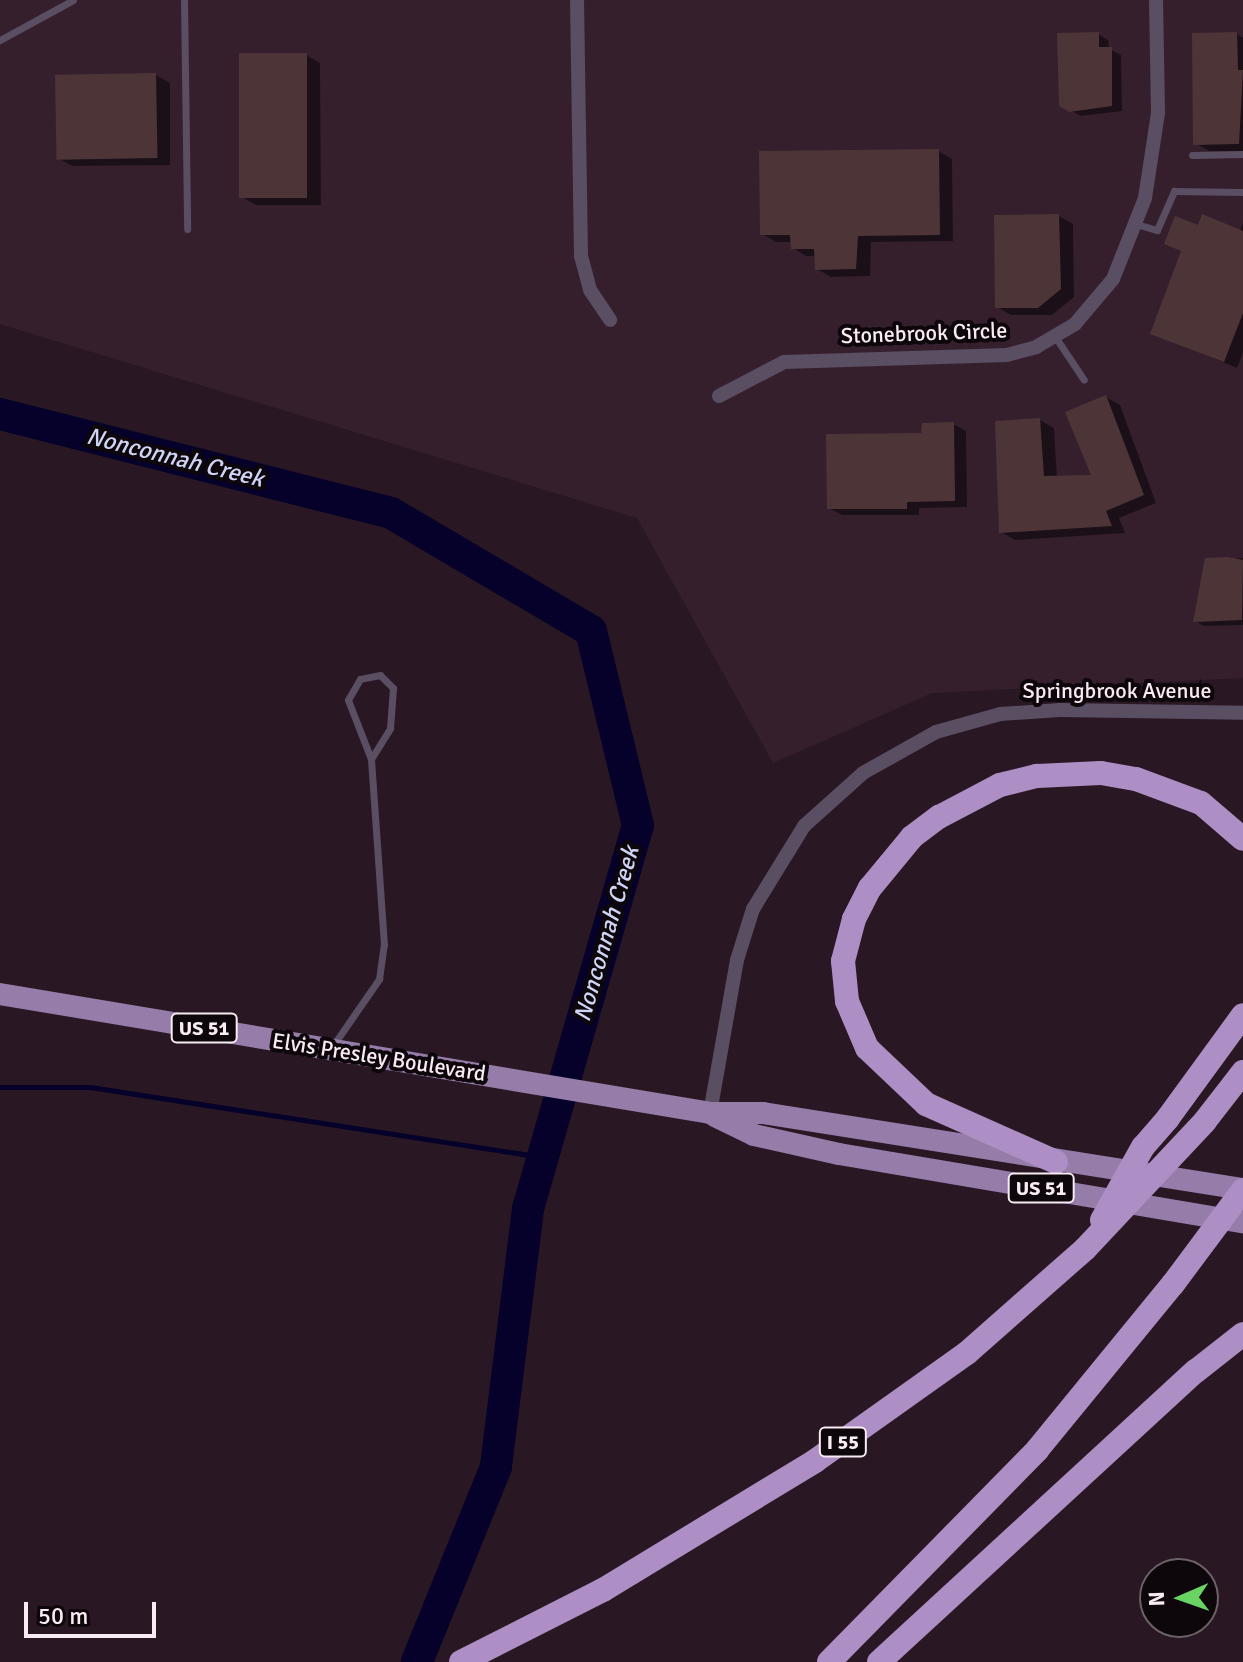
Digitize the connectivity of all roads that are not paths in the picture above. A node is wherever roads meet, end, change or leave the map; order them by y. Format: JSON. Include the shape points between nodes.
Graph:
{"nodes":[{"id":1,"x":73,"y":0,"type":"edge"},
{"id":2,"x":184,"y":0,"type":"edge"},
{"id":3,"x":577,"y":0,"type":"edge"},
{"id":4,"x":1156,"y":0,"type":"edge"},
{"id":5,"x":0,"y":40,"type":"edge"},
{"id":6,"x":1243,"y":154,"type":"edge"},
{"id":7,"x":1192,"y":155,"type":"dead end"},
{"id":8,"x":1243,"y":192,"type":"edge"},
{"id":9,"x":1136,"y":224,"type":"junction"},
{"id":10,"x":187,"y":229,"type":"dead end"},
{"id":11,"x":610,"y":320,"type":"dead end"},
{"id":12,"x":1056,"y":338,"type":"junction"},
{"id":13,"x":1084,"y":380,"type":"dead end"},
{"id":14,"x":719,"y":396,"type":"dead end"},
{"id":15,"x":1243,"y":713,"type":"edge"},
{"id":16,"x":371,"y":759,"type":"junction"},
{"id":17,"x":1243,"y":839,"type":"edge"},
{"id":18,"x":0,"y":994,"type":"edge"},
{"id":19,"x":1243,"y":1015,"type":"edge"},
{"id":20,"x":330,"y":1049,"type":"junction"},
{"id":21,"x":1243,"y":1072,"type":"edge"},
{"id":22,"x":710,"y":1113,"type":"junction"},
{"id":23,"x":1056,"y":1162,"type":"junction"},
{"id":24,"x":1243,"y":1189,"type":"edge"},
{"id":25,"x":1178,"y":1212,"type":"junction"},
{"id":26,"x":1243,"y":1222,"type":"edge"},
{"id":27,"x":1243,"y":1237,"type":"edge"},
{"id":28,"x":1085,"y":1249,"type":"junction"},
{"id":29,"x":1243,"y":1334,"type":"edge"},
{"id":30,"x":461,"y":1662,"type":"edge"},
{"id":31,"x":829,"y":1662,"type":"edge"},
{"id":32,"x":879,"y":1662,"type":"edge"}],
"edges":[{"from":1,"to":5,"type":"lane"},
{"from":2,"to":10,"type":"lane"},
{"from":3,"to":11,"type":"street","via":[[581,256],[590,290]]},
{"from":4,"to":9,"type":"street","name":"Stonebrook Circle","via":[[1158,113]]},
{"from":6,"to":7,"type":"lane"},
{"from":8,"to":9,"type":"lane","via":[[1174,191],[1157,230]]},
{"from":9,"to":12,"type":"street","name":"Stonebrook Circle","via":[[1113,279],[1096,304]]},
{"from":12,"to":13,"type":"lane"},
{"from":12,"to":14,"type":"street","name":"Stonebrook Circle","via":[[982,357],[784,362]]},
{"from":15,"to":22,"type":"street","name":"Springbrook Avenue","via":[[1000,714],[928,736],[863,773],[804,826],[753,909],[737,960]]},
{"from":16,"to":16,"type":"lane","via":[[390,728],[393,688],[380,675],[360,679],[348,700]]},
{"from":16,"to":20,"type":"lane","via":[[381,968],[379,979]]},
{"from":17,"to":23,"type":"highway","via":[[1201,803],[1136,779],[1101,773],[1037,776],[1000,785],[939,817],[912,837],[870,888],[849,930],[843,961],[847,1001],[867,1048],[926,1104],[978,1132]]},
{"from":18,"to":20,"type":"main road","name":"Elvis Presley Boulevard","number":"US 51"},
{"from":19,"to":28,"type":"highway","bridge":true,"via":[[1143,1147]]},
{"from":20,"to":22,"type":"main road","name":"Elvis Presley Boulevard","number":"US 51"},
{"from":21,"to":28,"type":"highway","number":"I 55","bridge":true,"via":[[1205,1121]]},
{"from":22,"to":23,"type":"main road","name":"Elvis Presley Boulevard","number":"US 51","via":[[763,1113]]},
{"from":22,"to":25,"type":"main road","name":"Elvis Presley Boulevard","number":"US 51","via":[[754,1135],[839,1154]]},
{"from":23,"to":24,"type":"main road","name":"Elvis Presley Boulevard","number":"US 51"},
{"from":24,"to":31,"type":"highway","bridge":true,"via":[[1037,1450]]},
{"from":25,"to":26,"type":"main road","name":"Elvis Presley Boulevard","number":"US 51"},
{"from":25,"to":27,"type":"main road"},
{"from":28,"to":30,"type":"highway","number":"I 55","via":[[909,1396],[734,1513],[603,1590]]},
{"from":29,"to":32,"type":"highway","via":[[1185,1380]]}]}
